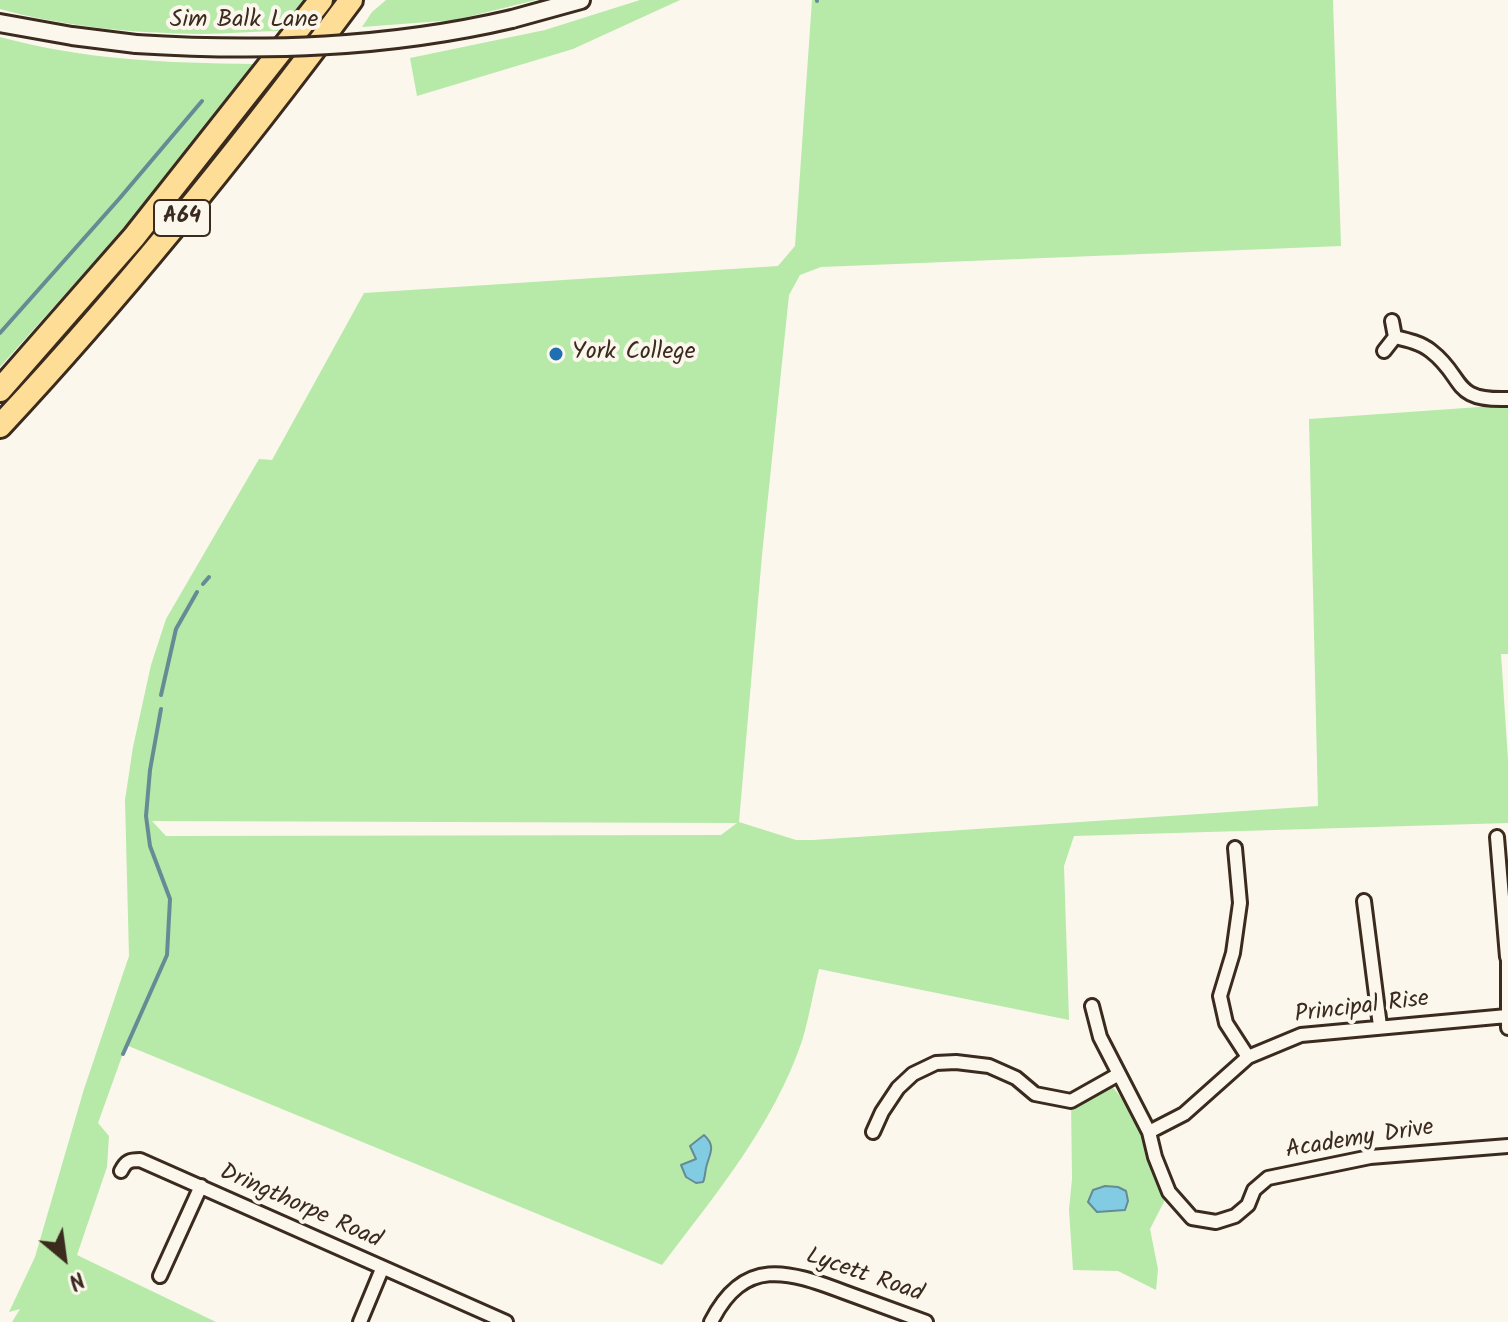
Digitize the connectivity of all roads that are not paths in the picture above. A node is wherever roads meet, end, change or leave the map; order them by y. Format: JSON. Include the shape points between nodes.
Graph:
{"nodes":[{"id":1,"x":321,"y":0,"type":"edge"},
{"id":2,"x":351,"y":0,"type":"edge"},
{"id":3,"x":581,"y":0,"type":"edge"},
{"id":4,"x":0,"y":23,"type":"edge"},
{"id":5,"x":1392,"y":321,"type":"dead end"},
{"id":6,"x":1395,"y":337,"type":"junction"},
{"id":7,"x":1384,"y":351,"type":"dead end"},
{"id":8,"x":0,"y":390,"type":"edge"},
{"id":9,"x":1508,"y":399,"type":"edge"},
{"id":10,"x":0,"y":426,"type":"edge"},
{"id":11,"x":1497,"y":837,"type":"dead end"},
{"id":12,"x":1235,"y":848,"type":"dead end"},
{"id":13,"x":1364,"y":901,"type":"dead end"},
{"id":14,"x":1507,"y":957,"type":"edge"},
{"id":15,"x":1092,"y":1006,"type":"dead end"},
{"id":16,"x":1507,"y":1022,"type":"edge"},
{"id":17,"x":1380,"y":1026,"type":"junction"},
{"id":18,"x":1248,"y":1057,"type":"junction"},
{"id":19,"x":1119,"y":1074,"type":"junction"},
{"id":20,"x":873,"y":1132,"type":"dead end"},
{"id":21,"x":1149,"y":1132,"type":"junction"},
{"id":22,"x":1508,"y":1146,"type":"edge"},
{"id":23,"x":121,"y":1171,"type":"dead end"},
{"id":24,"x":201,"y":1186,"type":"junction"},
{"id":25,"x":382,"y":1269,"type":"junction"},
{"id":26,"x":160,"y":1276,"type":"dead end"},
{"id":27,"x":360,"y":1322,"type":"edge"},
{"id":28,"x":506,"y":1322,"type":"edge"},
{"id":29,"x":711,"y":1322,"type":"edge"},
{"id":30,"x":926,"y":1322,"type":"edge"}],
"edges":[{"from":1,"to":8,"type":"highway","number":"A64","via":[[134,237]]},
{"from":2,"to":10,"type":"highway","number":"A64","via":[[151,257]]},
{"from":3,"to":4,"type":"street","name":"Sim Balk Lane","bridge":true,"via":[[466,29],[299,48],[136,44]]},
{"from":5,"to":6,"type":"street"},
{"from":6,"to":7,"type":"street"},
{"from":6,"to":9,"type":"street","via":[[1427,347],[1470,394]]},
{"from":11,"to":14,"type":"street","name":"Principal Rise"},
{"from":12,"to":18,"type":"street","via":[[1240,903],[1220,996],[1226,1023]]},
{"from":13,"to":17,"type":"street"},
{"from":14,"to":16,"type":"street","name":"Principal Rise"},
{"from":15,"to":19,"type":"street","via":[[1100,1037]]},
{"from":16,"to":17,"type":"street","name":"Principal Rise"},
{"from":17,"to":18,"type":"street","name":"Principal Rise","via":[[1301,1035]]},
{"from":18,"to":21,"type":"street","name":"Principal Rise","via":[[1184,1114]]},
{"from":19,"to":20,"type":"street","via":[[1071,1101],[1035,1094],[989,1066],[936,1063],[898,1088]]},
{"from":19,"to":21,"type":"street"},
{"from":21,"to":22,"type":"street","name":"Academy Drive","via":[[1169,1192],[1192,1218],[1216,1222],[1235,1216],[1268,1178],[1370,1157]]},
{"from":23,"to":24,"type":"street","name":"Dringthorpe Road","via":[[125,1163],[140,1160]]},
{"from":24,"to":25,"type":"street","name":"Dringthorpe Road"},
{"from":24,"to":26,"type":"street","name":"Dringthorpe Road"},
{"from":25,"to":27,"type":"street","name":"Dringthorpe Road"},
{"from":25,"to":28,"type":"street","name":"Dringthorpe Road"},
{"from":29,"to":30,"type":"street","name":"Lycett Road","via":[[735,1289],[763,1275],[789,1273]]}]}
